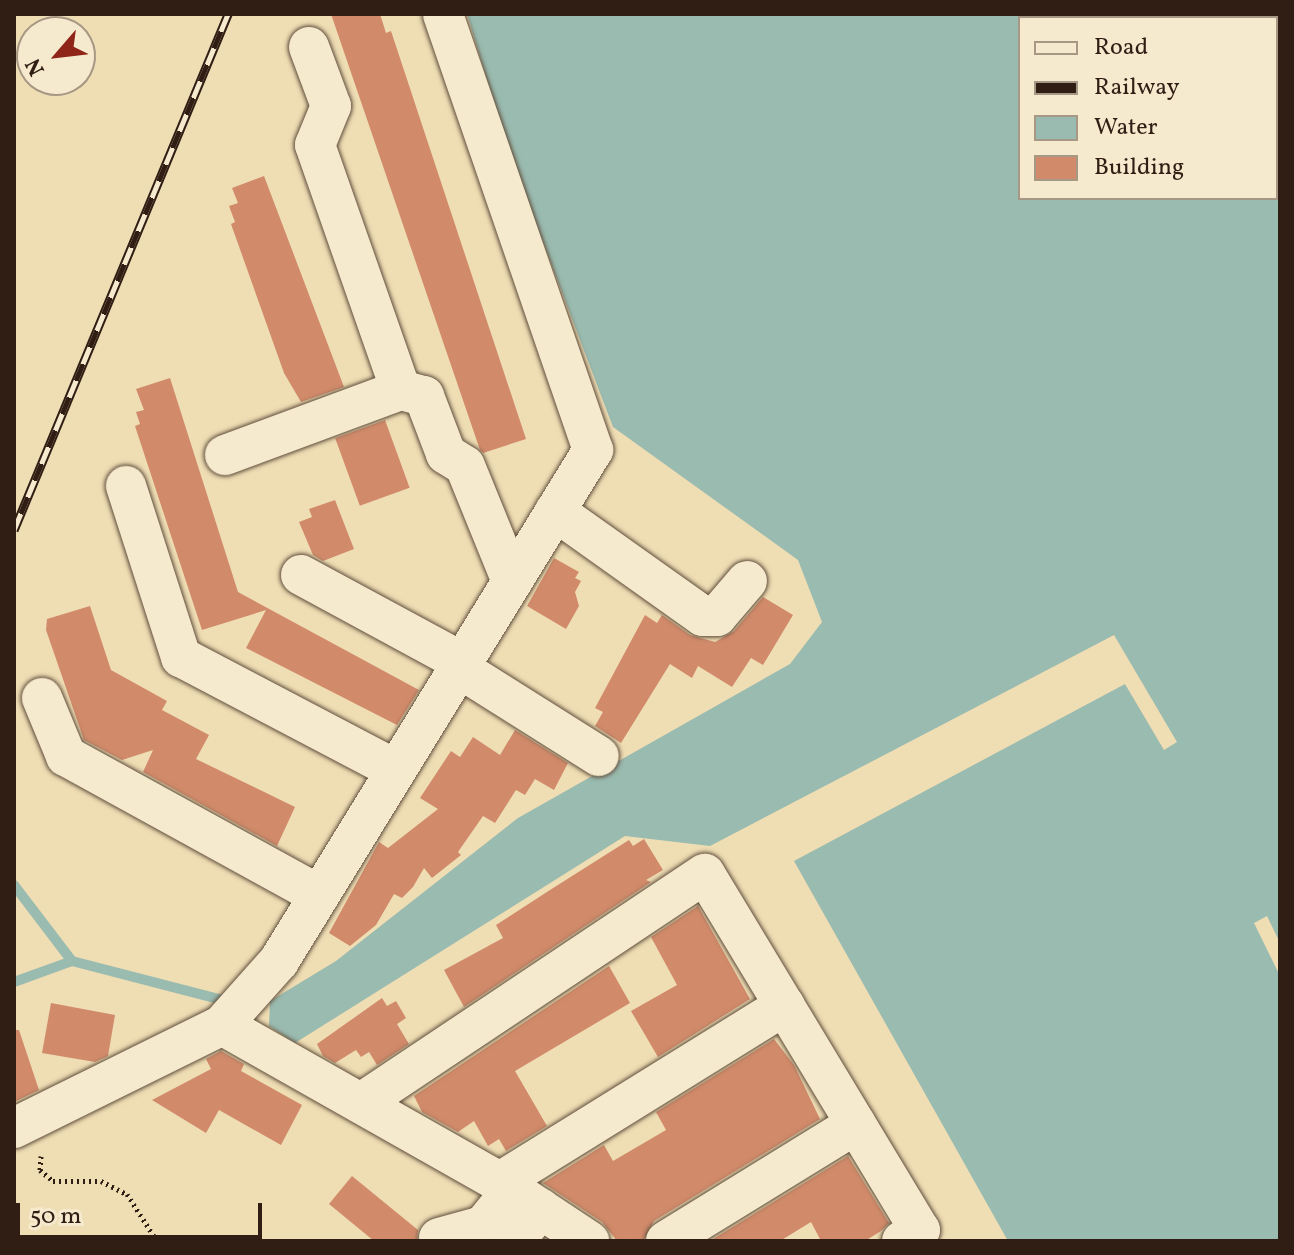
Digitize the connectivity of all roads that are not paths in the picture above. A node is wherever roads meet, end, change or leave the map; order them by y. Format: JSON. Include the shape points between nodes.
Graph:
{"nodes":[{"id":1,"x":443,"y":14,"type":"edge"},
{"id":2,"x":309,"y":47,"type":"dead end"},
{"id":3,"x":401,"y":390,"type":"junction"},
{"id":4,"x":225,"y":455,"type":"dead end"},
{"id":5,"x":126,"y":486,"type":"dead end"},
{"id":6,"x":555,"y":511,"type":"junction"},
{"id":7,"x":301,"y":575,"type":"dead end"},
{"id":8,"x":747,"y":581,"type":"dead end"},
{"id":9,"x":512,"y":582,"type":"junction"},
{"id":10,"x":460,"y":665,"type":"junction"},
{"id":11,"x":42,"y":698,"type":"dead end"},
{"id":12,"x":599,"y":756,"type":"dead end"},
{"id":13,"x":396,"y":770,"type":"junction"},
{"id":14,"x":319,"y":895,"type":"junction"},
{"id":15,"x":785,"y":1005,"type":"junction"},
{"id":16,"x":223,"y":1024,"type":"junction"},
{"id":17,"x":361,"y":1103,"type":"junction"},
{"id":18,"x":856,"y":1124,"type":"junction"},
{"id":19,"x":14,"y":1128,"type":"edge"},
{"id":20,"x":518,"y":1194,"type":"junction"},
{"id":21,"x":439,"y":1238,"type":"dead end"},
{"id":22,"x":514,"y":1241,"type":"edge"},
{"id":23,"x":589,"y":1241,"type":"edge"},
{"id":24,"x":666,"y":1241,"type":"edge"},
{"id":25,"x":902,"y":1241,"type":"edge"}],
"edges":[{"from":1,"to":6,"type":"street","via":[[593,450]]},
{"from":2,"to":3,"type":"street","via":[[331,106],[315,145]]},
{"from":3,"to":4,"type":"street"},
{"from":3,"to":9,"type":"street","via":[[424,396],[446,454],[465,466]]},
{"from":5,"to":13,"type":"street","via":[[181,657]]},
{"from":6,"to":8,"type":"street","via":[[703,616],[717,616]]},
{"from":6,"to":9,"type":"street"},
{"from":7,"to":10,"type":"street"},
{"from":9,"to":10,"type":"street"},
{"from":10,"to":12,"type":"street"},
{"from":10,"to":13,"type":"street"},
{"from":11,"to":14,"type":"street","via":[[66,756]]},
{"from":13,"to":14,"type":"street"},
{"from":14,"to":16,"type":"street","via":[[279,961]]},
{"from":15,"to":17,"type":"street","via":[[705,874]]},
{"from":15,"to":18,"type":"street"},
{"from":15,"to":20,"type":"street"},
{"from":16,"to":17,"type":"street"},
{"from":16,"to":19,"type":"street"},
{"from":17,"to":20,"type":"street"},
{"from":18,"to":24,"type":"street"},
{"from":18,"to":25,"type":"street","via":[[920,1230]]},
{"from":20,"to":21,"type":"street","via":[[483,1226]]},
{"from":20,"to":22,"type":"street"},
{"from":20,"to":23,"type":"street"}]}
